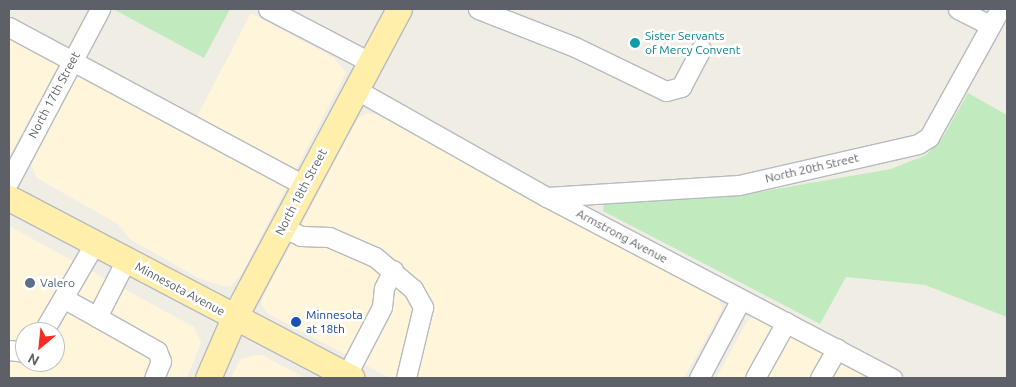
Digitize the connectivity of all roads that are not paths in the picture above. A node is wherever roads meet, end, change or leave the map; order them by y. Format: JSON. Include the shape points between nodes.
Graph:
{"nodes":[{"id":1,"x":100,"y":9,"type":"edge"},
{"id":2,"x":268,"y":9,"type":"edge"},
{"id":3,"x":399,"y":9,"type":"edge"},
{"id":4,"x":478,"y":9,"type":"edge"},
{"id":5,"x":958,"y":9,"type":"edge"},
{"id":6,"x":1000,"y":9,"type":"edge"},
{"id":7,"x":990,"y":25,"type":"junction"},
{"id":8,"x":9,"y":27,"type":"edge"},
{"id":9,"x":701,"y":49,"type":"dead end"},
{"id":10,"x":72,"y":61,"type":"junction"},
{"id":11,"x":370,"y":62,"type":"junction"},
{"id":12,"x":355,"y":89,"type":"junction"},
{"id":13,"x":304,"y":185,"type":"junction"},
{"id":14,"x":547,"y":197,"type":"junction"},
{"id":15,"x":10,"y":198,"type":"edge"},
{"id":16,"x":282,"y":227,"type":"junction"},
{"id":17,"x":95,"y":243,"type":"junction"},
{"id":18,"x":126,"y":260,"type":"junction"},
{"id":19,"x":393,"y":270,"type":"junction"},
{"id":20,"x":63,"y":298,"type":"junction"},
{"id":21,"x":741,"y":299,"type":"junction"},
{"id":22,"x":97,"y":317,"type":"junction"},
{"id":23,"x":234,"y":318,"type":"junction"},
{"id":24,"x":49,"y":322,"type":"edge"},
{"id":25,"x":786,"y":322,"type":"junction"},
{"id":26,"x":837,"y":349,"type":"junction"},
{"id":27,"x":348,"y":377,"type":"edge"},
{"id":28,"x":154,"y":378,"type":"edge"},
{"id":29,"x":208,"y":378,"type":"edge"},
{"id":30,"x":406,"y":378,"type":"edge"},
{"id":31,"x":699,"y":378,"type":"edge"},
{"id":32,"x":755,"y":378,"type":"edge"},
{"id":33,"x":820,"y":378,"type":"edge"},
{"id":34,"x":892,"y":378,"type":"edge"}],
"edges":[{"from":1,"to":10,"type":"street","name":"North 17th Street"},
{"from":2,"to":11,"type":"street"},
{"from":3,"to":11,"type":"main road","name":"North 18th Street"},
{"from":4,"to":9,"type":"street","via":[[575,47],[666,91],[681,87]]},
{"from":5,"to":7,"type":"street"},
{"from":6,"to":7,"type":"street","name":"North 20th Street"},
{"from":7,"to":14,"type":"street","name":"North 20th Street","via":[[929,137],[918,144],[739,185]]},
{"from":8,"to":10,"type":"street"},
{"from":10,"to":13,"type":"street"},
{"from":10,"to":15,"type":"street","name":"North 17th Street"},
{"from":11,"to":12,"type":"main road","name":"North 18th Street"},
{"from":12,"to":13,"type":"main road","name":"North 18th Street"},
{"from":12,"to":14,"type":"street","name":"Armstrong Avenue"},
{"from":13,"to":16,"type":"main road","name":"North 18th Street"},
{"from":14,"to":21,"type":"street","name":"Armstrong Avenue"},
{"from":15,"to":17,"type":"main road","name":"Minnesota Avenue"},
{"from":16,"to":19,"type":"street","via":[[301,236],[329,237]]},
{"from":16,"to":23,"type":"main road","name":"North 18th Street"},
{"from":17,"to":18,"type":"main road","name":"Minnesota Avenue"},
{"from":17,"to":20,"type":"street"},
{"from":18,"to":22,"type":"street"},
{"from":18,"to":23,"type":"main road","name":"Minnesota Avenue"},
{"from":19,"to":27,"type":"street","via":[[384,288],[382,307]]},
{"from":19,"to":30,"type":"street","via":[[413,289],[423,307]]},
{"from":20,"to":22,"type":"street"},
{"from":20,"to":24,"type":"street"},
{"from":21,"to":25,"type":"street","name":"Armstrong Avenue"},
{"from":21,"to":31,"type":"street"},
{"from":22,"to":28,"type":"street","via":[[156,351],[161,361]]},
{"from":23,"to":27,"type":"main road","name":"Minnesota Avenue"},
{"from":23,"to":29,"type":"main road","name":"North 18th Street"},
{"from":25,"to":26,"type":"street","name":"Armstrong Avenue"},
{"from":25,"to":32,"type":"street"},
{"from":26,"to":33,"type":"street"},
{"from":26,"to":34,"type":"street","name":"Armstrong Avenue"}]}
